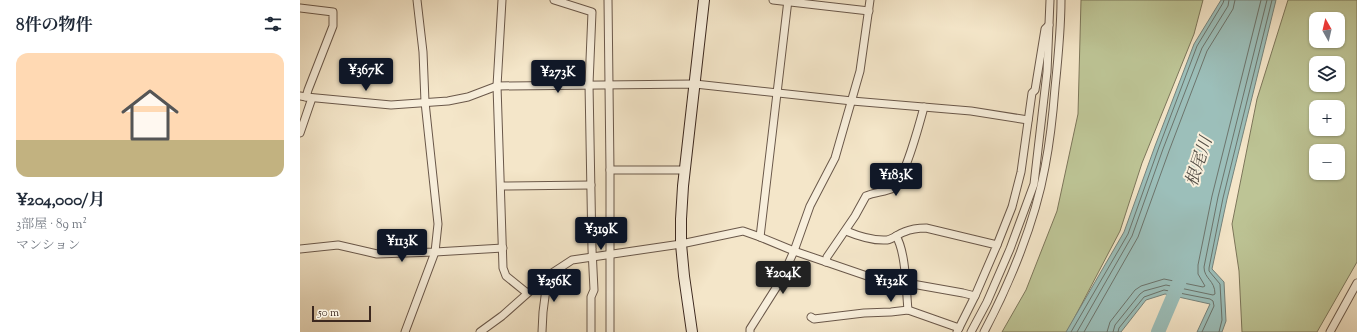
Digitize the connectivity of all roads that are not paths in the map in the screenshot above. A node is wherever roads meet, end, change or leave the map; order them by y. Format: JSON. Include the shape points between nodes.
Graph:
{"nodes":[{"id":1,"x":417,"y":0,"type":"edge"},
{"id":2,"x":502,"y":0,"type":"edge"},
{"id":3,"x":554,"y":0,"type":"edge"},
{"id":4,"x":608,"y":0,"type":"edge"},
{"id":5,"x":704,"y":0,"type":"edge"},
{"id":6,"x":773,"y":0,"type":"edge"},
{"id":7,"x":870,"y":0,"type":"edge"},
{"id":8,"x":1050,"y":0,"type":"edge"},
{"id":9,"x":1061,"y":0,"type":"edge"},
{"id":10,"x":788,"y":1,"type":"edge"},
{"id":11,"x":300,"y":8,"type":"edge"},
{"id":12,"x":868,"y":11,"type":"junction"},
{"id":13,"x":1050,"y":24,"type":"junction"},
{"id":14,"x":590,"y":84,"type":"junction"},
{"id":15,"x":609,"y":84,"type":"junction"},
{"id":16,"x":694,"y":84,"type":"junction"},
{"id":17,"x":497,"y":86,"type":"junction"},
{"id":18,"x":300,"y":88,"type":"edge"},
{"id":19,"x":777,"y":93,"type":"junction"},
{"id":20,"x":307,"y":95,"type":"edge"},
{"id":21,"x":852,"y":101,"type":"junction"},
{"id":22,"x":425,"y":102,"type":"junction"},
{"id":23,"x":924,"y":107,"type":"junction"},
{"id":24,"x":1028,"y":120,"type":"junction"},
{"id":25,"x":300,"y":133,"type":"edge"},
{"id":26,"x":610,"y":170,"type":"junction"},
{"id":27,"x":684,"y":170,"type":"junction"},
{"id":28,"x":591,"y":185,"type":"junction"},
{"id":29,"x":501,"y":186,"type":"junction"},
{"id":30,"x":846,"y":231,"type":"junction"},
{"id":31,"x":896,"y":236,"type":"junction"},
{"id":32,"x":760,"y":237,"type":"junction"},
{"id":33,"x":681,"y":244,"type":"junction"},
{"id":34,"x":997,"y":245,"type":"junction"},
{"id":35,"x":502,"y":248,"type":"junction"},
{"id":36,"x":300,"y":249,"type":"edge"},
{"id":37,"x":794,"y":251,"type":"junction"},
{"id":38,"x":435,"y":252,"type":"junction"},
{"id":39,"x":610,"y":254,"type":"junction"},
{"id":40,"x":593,"y":257,"type":"junction"},
{"id":41,"x":826,"y":262,"type":"junction"},
{"id":42,"x":546,"y":277,"type":"junction"},
{"id":43,"x":905,"y":283,"type":"junction"},
{"id":44,"x":1357,"y":283,"type":"edge"},
{"id":45,"x":527,"y":293,"type":"junction"},
{"id":46,"x":975,"y":296,"type":"junction"},
{"id":47,"x":908,"y":310,"type":"junction"},
{"id":48,"x":811,"y":317,"type":"dead end"},
{"id":49,"x":958,"y":330,"type":"edge"},
{"id":50,"x":405,"y":332,"type":"edge"},
{"id":51,"x":480,"y":332,"type":"edge"},
{"id":52,"x":542,"y":332,"type":"edge"},
{"id":53,"x":591,"y":332,"type":"edge"},
{"id":54,"x":610,"y":332,"type":"edge"},
{"id":55,"x":692,"y":332,"type":"edge"},
{"id":56,"x":750,"y":332,"type":"edge"},
{"id":57,"x":971,"y":332,"type":"edge"},
{"id":58,"x":984,"y":332,"type":"edge"},
{"id":59,"x":1330,"y":332,"type":"edge"}],
"edges":[{"from":1,"to":22,"type":"street"},
{"from":2,"to":17,"type":"street"},
{"from":3,"to":14,"type":"street","via":[[592,12]]},
{"from":4,"to":15,"type":"street"},
{"from":5,"to":16,"type":"street"},
{"from":6,"to":10,"type":"street"},
{"from":7,"to":12,"type":"street"},
{"from":8,"to":13,"type":"street"},
{"from":9,"to":58,"type":"street","via":[[1057,74],[1045,168],[1032,218],[1019,254]]},
{"from":10,"to":12,"type":"street"},
{"from":10,"to":19,"type":"street"},
{"from":11,"to":20,"type":"street","via":[[333,12],[333,26]]},
{"from":12,"to":21,"type":"street","via":[[860,71]]},
{"from":13,"to":24,"type":"street","via":[[1045,29],[1036,90],[1032,93]]},
{"from":13,"to":57,"type":"street","via":[[1034,184],[990,295]]},
{"from":14,"to":15,"type":"street"},
{"from":14,"to":17,"type":"street"},
{"from":14,"to":28,"type":"street"},
{"from":15,"to":16,"type":"street"},
{"from":15,"to":26,"type":"street"},
{"from":16,"to":19,"type":"street"},
{"from":16,"to":27,"type":"street"},
{"from":17,"to":22,"type":"street","via":[[468,97]]},
{"from":17,"to":29,"type":"street"},
{"from":18,"to":20,"type":"street"},
{"from":19,"to":21,"type":"street"},
{"from":19,"to":32,"type":"street"},
{"from":20,"to":22,"type":"street","via":[[392,104]]},
{"from":20,"to":25,"type":"street"},
{"from":21,"to":23,"type":"street"},
{"from":21,"to":37,"type":"street","via":[[835,158],[810,206]]},
{"from":22,"to":38,"type":"street","via":[[438,224]]},
{"from":23,"to":24,"type":"street"},
{"from":23,"to":30,"type":"street","via":[[899,182],[892,188],[866,196]]},
{"from":24,"to":34,"type":"street","via":[[1021,172],[1012,208]]},
{"from":26,"to":27,"type":"street"},
{"from":26,"to":39,"type":"street"},
{"from":27,"to":33,"type":"street"},
{"from":28,"to":29,"type":"street"},
{"from":28,"to":40,"type":"street"},
{"from":29,"to":35,"type":"street"},
{"from":30,"to":31,"type":"street","via":[[877,240],[887,240]]},
{"from":30,"to":41,"type":"street"},
{"from":31,"to":34,"type":"street","via":[[916,228],[926,228]]},
{"from":31,"to":43,"type":"street","via":[[900,243]]},
{"from":32,"to":33,"type":"street","via":[[743,231]]},
{"from":32,"to":37,"type":"street"},
{"from":33,"to":39,"type":"street"},
{"from":33,"to":55,"type":"street"},
{"from":34,"to":46,"type":"street"},
{"from":35,"to":38,"type":"street"},
{"from":35,"to":45,"type":"street","via":[[506,276]]},
{"from":36,"to":38,"type":"street","via":[[338,245],[377,254]]},
{"from":37,"to":41,"type":"street"},
{"from":37,"to":56,"type":"street","via":[[781,280]]},
{"from":38,"to":50,"type":"street"},
{"from":39,"to":40,"type":"street"},
{"from":39,"to":54,"type":"street"},
{"from":40,"to":42,"type":"street","via":[[572,260]]},
{"from":40,"to":53,"type":"street"},
{"from":41,"to":43,"type":"street","via":[[867,276]]},
{"from":42,"to":45,"type":"street"},
{"from":42,"to":52,"type":"street","via":[[548,281]]},
{"from":43,"to":46,"type":"street"},
{"from":43,"to":47,"type":"street"},
{"from":44,"to":59,"type":"street"},
{"from":45,"to":51,"type":"street"},
{"from":46,"to":49,"type":"street"},
{"from":47,"to":48,"type":"street","via":[[814,319]]},
{"from":47,"to":49,"type":"street"}]}
